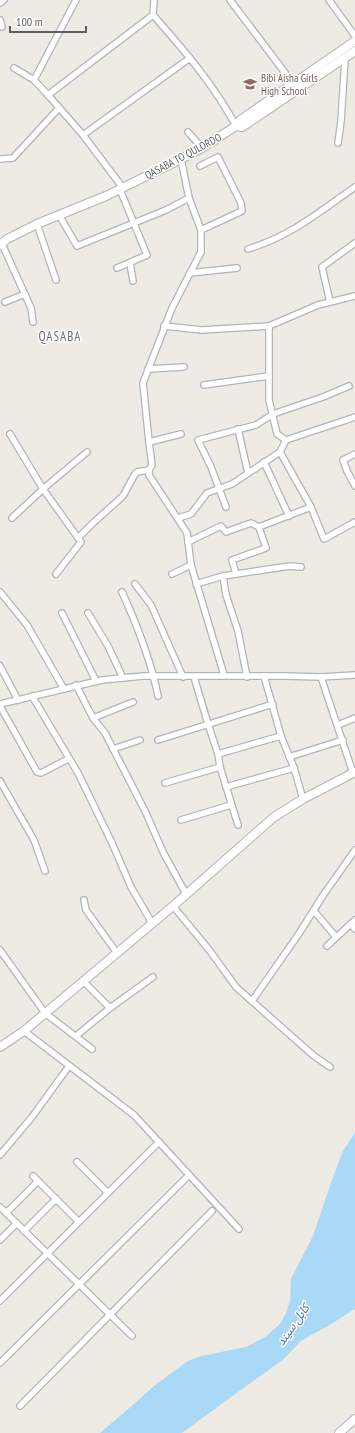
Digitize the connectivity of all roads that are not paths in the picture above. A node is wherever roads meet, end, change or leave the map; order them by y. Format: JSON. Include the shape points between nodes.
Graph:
{"nodes":[{"id":1,"x":4,"y":0,"type":"edge"},
{"id":2,"x":76,"y":0,"type":"edge"},
{"id":3,"x":154,"y":0,"type":"edge"},
{"id":4,"x":230,"y":0,"type":"edge"},
{"id":5,"x":329,"y":0,"type":"edge"},
{"id":6,"x":0,"y":3,"type":"edge"},
{"id":7,"x":153,"y":15,"type":"junction"},
{"id":8,"x":0,"y":20,"type":"edge"},
{"id":9,"x":2,"y":27,"type":"dead end"},
{"id":10,"x":355,"y":36,"type":"edge"},
{"id":11,"x":355,"y":41,"type":"edge"},
{"id":12,"x":355,"y":52,"type":"edge"},
{"id":13,"x":190,"y":58,"type":"junction"},
{"id":14,"x":345,"y":59,"type":"junction"},
{"id":15,"x":14,"y":68,"type":"dead end"},
{"id":16,"x":34,"y":80,"type":"junction"},
{"id":17,"x":295,"y":87,"type":"junction"},
{"id":18,"x":48,"y":95,"type":"junction"},
{"id":19,"x":59,"y":108,"type":"junction"},
{"id":20,"x":236,"y":126,"type":"junction"},
{"id":21,"x":188,"y":132,"type":"dead end"},
{"id":22,"x":83,"y":135,"type":"junction"},
{"id":23,"x":338,"y":143,"type":"dead end"},
{"id":24,"x":202,"y":148,"type":"junction"},
{"id":25,"x":0,"y":159,"type":"edge"},
{"id":26,"x":181,"y":159,"type":"junction"},
{"id":27,"x":200,"y":166,"type":"dead end"},
{"id":28,"x":355,"y":187,"type":"edge"},
{"id":29,"x":122,"y":188,"type":"junction"},
{"id":30,"x":189,"y":198,"type":"junction"},
{"id":31,"x":59,"y":215,"type":"junction"},
{"id":32,"x":134,"y":223,"type":"junction"},
{"id":33,"x":37,"y":224,"type":"junction"},
{"id":34,"x":201,"y":230,"type":"junction"},
{"id":35,"x":355,"y":243,"type":"edge"},
{"id":36,"x":1,"y":244,"type":"edge"},
{"id":37,"x":248,"y":249,"type":"dead end"},
{"id":38,"x":130,"y":263,"type":"junction"},
{"id":39,"x":117,"y":268,"type":"dead end"},
{"id":40,"x":237,"y":268,"type":"dead end"},
{"id":41,"x":190,"y":273,"type":"junction"},
{"id":42,"x":56,"y":280,"type":"dead end"},
{"id":43,"x":133,"y":281,"type":"dead end"},
{"id":44,"x":25,"y":294,"type":"junction"},
{"id":45,"x":355,"y":296,"type":"edge"},
{"id":46,"x":4,"y":302,"type":"dead end"},
{"id":47,"x":330,"y":302,"type":"junction"},
{"id":48,"x":33,"y":322,"type":"dead end"},
{"id":49,"x":164,"y":326,"type":"junction"},
{"id":50,"x":269,"y":326,"type":"junction"},
{"id":51,"x":184,"y":367,"type":"dead end"},
{"id":52,"x":148,"y":369,"type":"junction"},
{"id":53,"x":269,"y":376,"type":"junction"},
{"id":54,"x":204,"y":384,"type":"dead end"},
{"id":55,"x":348,"y":386,"type":"dead end"},
{"id":56,"x":273,"y":414,"type":"junction"},
{"id":57,"x":355,"y":417,"type":"edge"},
{"id":58,"x":238,"y":429,"type":"junction"},
{"id":59,"x":10,"y":434,"type":"dead end"},
{"id":60,"x":181,"y":434,"type":"dead end"},
{"id":61,"x":286,"y":440,"type":"junction"},
{"id":62,"x":149,"y":442,"type":"junction"},
{"id":63,"x":87,"y":452,"type":"dead end"},
{"id":64,"x":280,"y":452,"type":"junction"},
{"id":65,"x":355,"y":454,"type":"edge"},
{"id":66,"x":264,"y":462,"type":"junction"},
{"id":67,"x":149,"y":470,"type":"junction"},
{"id":68,"x":248,"y":473,"type":"junction"},
{"id":69,"x":355,"y":486,"type":"edge"},
{"id":70,"x":219,"y":488,"type":"junction"},
{"id":71,"x":43,"y":489,"type":"junction"},
{"id":72,"x":226,"y":507,"type":"dead end"},
{"id":73,"x":311,"y":507,"type":"junction"},
{"id":74,"x":289,"y":516,"type":"junction"},
{"id":75,"x":12,"y":518,"type":"dead end"},
{"id":76,"x":178,"y":518,"type":"junction"},
{"id":77,"x":355,"y":522,"type":"edge"},
{"id":78,"x":259,"y":527,"type":"junction"},
{"id":79,"x":78,"y":538,"type":"junction"},
{"id":80,"x":188,"y":542,"type":"junction"},
{"id":81,"x":190,"y":565,"type":"junction"},
{"id":82,"x":301,"y":566,"type":"dead end"},
{"id":83,"x":56,"y":574,"type":"dead end"},
{"id":84,"x":172,"y":574,"type":"dead end"},
{"id":85,"x":236,"y":574,"type":"junction"},
{"id":86,"x":223,"y":576,"type":"junction"},
{"id":87,"x":135,"y":584,"type":"dead end"},
{"id":88,"x":196,"y":584,"type":"junction"},
{"id":89,"x":0,"y":592,"type":"edge"},
{"id":90,"x":122,"y":592,"type":"dead end"},
{"id":91,"x":62,"y":613,"type":"dead end"},
{"id":92,"x":88,"y":613,"type":"dead end"},
{"id":93,"x":0,"y":666,"type":"edge"},
{"id":94,"x":224,"y":675,"type":"junction"},
{"id":95,"x":355,"y":675,"type":"edge"},
{"id":96,"x":247,"y":676,"type":"junction"},
{"id":97,"x":264,"y":676,"type":"junction"},
{"id":98,"x":154,"y":677,"type":"junction"},
{"id":99,"x":182,"y":677,"type":"junction"},
{"id":100,"x":194,"y":677,"type":"junction"},
{"id":101,"x":321,"y":677,"type":"junction"},
{"id":102,"x":123,"y":678,"type":"junction"},
{"id":103,"x":96,"y":681,"type":"junction"},
{"id":104,"x":76,"y":685,"type":"junction"},
{"id":105,"x":64,"y":689,"type":"junction"},
{"id":106,"x":32,"y":696,"type":"junction"},
{"id":107,"x":158,"y":696,"type":"dead end"},
{"id":108,"x":18,"y":700,"type":"junction"},
{"id":109,"x":133,"y":702,"type":"dead end"},
{"id":110,"x":273,"y":704,"type":"junction"},
{"id":111,"x":0,"y":705,"type":"edge"},
{"id":112,"x":93,"y":718,"type":"junction"},
{"id":113,"x":355,"y":718,"type":"edge"},
{"id":114,"x":208,"y":724,"type":"junction"},
{"id":115,"x":338,"y":725,"type":"junction"},
{"id":116,"x":281,"y":736,"type":"junction"},
{"id":117,"x":140,"y":740,"type":"dead end"},
{"id":118,"x":158,"y":740,"type":"dead end"},
{"id":119,"x":343,"y":740,"type":"junction"},
{"id":120,"x":113,"y":749,"type":"junction"},
{"id":121,"x":218,"y":754,"type":"junction"},
{"id":122,"x":289,"y":757,"type":"junction"},
{"id":123,"x":68,"y":759,"type":"junction"},
{"id":124,"x":220,"y":767,"type":"junction"},
{"id":125,"x":294,"y":768,"type":"junction"},
{"id":126,"x":354,"y":773,"type":"edge"},
{"id":127,"x":0,"y":781,"type":"edge"},
{"id":128,"x":165,"y":783,"type":"dead end"},
{"id":129,"x":226,"y":787,"type":"junction"},
{"id":130,"x":303,"y":799,"type":"junction"},
{"id":131,"x":231,"y":805,"type":"junction"},
{"id":132,"x":181,"y":820,"type":"dead end"},
{"id":133,"x":238,"y":826,"type":"dead end"},
{"id":134,"x":355,"y":850,"type":"edge"},
{"id":135,"x":45,"y":871,"type":"dead end"},
{"id":136,"x":186,"y":894,"type":"junction"},
{"id":137,"x":84,"y":900,"type":"dead end"},
{"id":138,"x":173,"y":906,"type":"junction"},
{"id":139,"x":314,"y":911,"type":"junction"},
{"id":140,"x":152,"y":923,"type":"junction"},
{"id":141,"x":354,"y":924,"type":"edge"},
{"id":142,"x":336,"y":937,"type":"junction"},
{"id":143,"x":327,"y":946,"type":"dead end"},
{"id":144,"x":0,"y":950,"type":"edge"},
{"id":145,"x":116,"y":952,"type":"junction"},
{"id":146,"x":153,"y":976,"type":"dead end"},
{"id":147,"x":83,"y":981,"type":"junction"},
{"id":148,"x":252,"y":1001,"type":"junction"},
{"id":149,"x":110,"y":1008,"type":"junction"},
{"id":150,"x":45,"y":1013,"type":"junction"},
{"id":151,"x":24,"y":1031,"type":"junction"},
{"id":152,"x":76,"y":1036,"type":"junction"},
{"id":153,"x":2,"y":1044,"type":"edge"},
{"id":154,"x":92,"y":1049,"type":"dead end"},
{"id":155,"x":69,"y":1066,"type":"junction"},
{"id":156,"x":330,"y":1067,"type":"dead end"},
{"id":157,"x":159,"y":1142,"type":"junction"},
{"id":158,"x":0,"y":1155,"type":"edge"},
{"id":159,"x":77,"y":1162,"type":"dead end"},
{"id":160,"x":189,"y":1175,"type":"junction"},
{"id":161,"x":33,"y":1176,"type":"dead end"},
{"id":162,"x":38,"y":1181,"type":"junction"},
{"id":163,"x":108,"y":1193,"type":"junction"},
{"id":164,"x":56,"y":1199,"type":"junction"},
{"id":165,"x":0,"y":1207,"type":"edge"},
{"id":166,"x":212,"y":1211,"type":"dead end"},
{"id":167,"x":6,"y":1213,"type":"junction"},
{"id":168,"x":79,"y":1222,"type":"junction"},
{"id":169,"x":16,"y":1224,"type":"junction"},
{"id":170,"x":239,"y":1228,"type":"dead end"},
{"id":171,"x":24,"y":1231,"type":"junction"},
{"id":172,"x":0,"y":1240,"type":"edge"},
{"id":173,"x":47,"y":1254,"type":"junction"},
{"id":174,"x":79,"y":1284,"type":"junction"},
{"id":175,"x":0,"y":1301,"type":"edge"},
{"id":176,"x":110,"y":1315,"type":"junction"},
{"id":177,"x":132,"y":1336,"type":"dead end"},
{"id":178,"x":0,"y":1363,"type":"edge"},
{"id":179,"x":20,"y":1406,"type":"dead end"},
{"id":180,"x":355,"y":1419,"type":"edge"},
{"id":181,"x":339,"y":1433,"type":"edge"}],
"edges":[{"from":1,"to":6,"type":"street"},
{"from":2,"to":16,"type":"street"},
{"from":3,"to":7,"type":"street"},
{"from":4,"to":17,"type":"street"},
{"from":5,"to":10,"type":"street"},
{"from":7,"to":13,"type":"street"},
{"from":7,"to":18,"type":"street"},
{"from":8,"to":9,"type":"street"},
{"from":11,"to":17,"type":"street"},
{"from":12,"to":14,"type":"street","name":"QASABA TO QULORDO"},
{"from":13,"to":20,"type":"street"},
{"from":13,"to":22,"type":"street"},
{"from":14,"to":17,"type":"street","name":"QASABA TO QULORDO"},
{"from":14,"to":23,"type":"street"},
{"from":15,"to":16,"type":"street"},
{"from":16,"to":18,"type":"street"},
{"from":17,"to":20,"type":"street","name":"QASABA TO QULORDO","via":[[242,127]]},
{"from":18,"to":19,"type":"street"},
{"from":19,"to":22,"type":"street"},
{"from":19,"to":25,"type":"street","via":[[13,158]]},
{"from":20,"to":24,"type":"street","name":"QASABA TO QULORDO"},
{"from":21,"to":24,"type":"street"},
{"from":22,"to":29,"type":"street"},
{"from":24,"to":26,"type":"street","name":"QASABA TO QULORDO"},
{"from":26,"to":29,"type":"street","name":"QASABA TO QULORDO"},
{"from":26,"to":30,"type":"street"},
{"from":27,"to":34,"type":"street","via":[[218,157],[241,203],[242,212]]},
{"from":28,"to":37,"type":"street","via":[[298,228],[263,245]]},
{"from":29,"to":31,"type":"street","name":"QASABA TO QULORDO"},
{"from":29,"to":32,"type":"street","via":[[121,192]]},
{"from":30,"to":32,"type":"street"},
{"from":30,"to":34,"type":"street"},
{"from":31,"to":32,"type":"street","via":[[77,246]]},
{"from":31,"to":33,"type":"street","name":"QASABA TO QULORDO"},
{"from":32,"to":38,"type":"street","via":[[147,254]]},
{"from":33,"to":36,"type":"street","name":"QASABA TO QULORDO"},
{"from":33,"to":42,"type":"street"},
{"from":34,"to":41,"type":"street","via":[[201,252]]},
{"from":35,"to":47,"type":"street","via":[[322,267]]},
{"from":36,"to":44,"type":"street"},
{"from":38,"to":39,"type":"street"},
{"from":38,"to":43,"type":"street"},
{"from":40,"to":41,"type":"street"},
{"from":41,"to":49,"type":"street"},
{"from":44,"to":46,"type":"street"},
{"from":44,"to":48,"type":"street"},
{"from":45,"to":47,"type":"street"},
{"from":47,"to":50,"type":"street"},
{"from":49,"to":50,"type":"street","via":[[202,330]]},
{"from":49,"to":52,"type":"street"},
{"from":50,"to":53,"type":"street"},
{"from":51,"to":52,"type":"street"},
{"from":52,"to":62,"type":"street","via":[[143,383]]},
{"from":53,"to":54,"type":"street"},
{"from":53,"to":56,"type":"street","via":[[269,400]]},
{"from":55,"to":56,"type":"street","via":[[323,398]]},
{"from":56,"to":58,"type":"street","via":[[256,425]]},
{"from":56,"to":61,"type":"street","via":[[277,434]]},
{"from":57,"to":61,"type":"street"},
{"from":58,"to":68,"type":"street"},
{"from":58,"to":70,"type":"street","via":[[198,440]]},
{"from":59,"to":71,"type":"street"},
{"from":60,"to":62,"type":"street"},
{"from":61,"to":64,"type":"street"},
{"from":62,"to":67,"type":"street","via":[[152,465]]},
{"from":63,"to":71,"type":"street"},
{"from":64,"to":66,"type":"street"},
{"from":64,"to":73,"type":"street"},
{"from":65,"to":69,"type":"street","via":[[343,460]]},
{"from":66,"to":68,"type":"street"},
{"from":66,"to":74,"type":"street"},
{"from":67,"to":76,"type":"street","via":[[149,475]]},
{"from":67,"to":79,"type":"street","via":[[135,474],[123,496]]},
{"from":68,"to":70,"type":"street","via":[[232,484]]},
{"from":70,"to":72,"type":"street"},
{"from":70,"to":76,"type":"street","via":[[207,493],[191,514]]},
{"from":71,"to":75,"type":"street"},
{"from":71,"to":79,"type":"street"},
{"from":73,"to":74,"type":"street"},
{"from":73,"to":77,"type":"street","via":[[324,539]]},
{"from":74,"to":78,"type":"street"},
{"from":76,"to":80,"type":"street","via":[[187,533]]},
{"from":78,"to":80,"type":"street","via":[[251,523],[226,532],[221,526]]},
{"from":78,"to":85,"type":"street","via":[[266,548],[232,560]]},
{"from":79,"to":83,"type":"street","via":[[81,543]]},
{"from":80,"to":81,"type":"street"},
{"from":81,"to":84,"type":"street"},
{"from":81,"to":88,"type":"street"},
{"from":82,"to":85,"type":"street"},
{"from":85,"to":86,"type":"street"},
{"from":86,"to":88,"type":"street"},
{"from":86,"to":96,"type":"street"},
{"from":87,"to":99,"type":"street","via":[[151,605]]},
{"from":88,"to":94,"type":"street"},
{"from":89,"to":105,"type":"street","via":[[27,625]]},
{"from":90,"to":98,"type":"street"},
{"from":91,"to":103,"type":"street"},
{"from":92,"to":102,"type":"street"},
{"from":93,"to":108,"type":"street"},
{"from":94,"to":96,"type":"street"},
{"from":94,"to":100,"type":"street"},
{"from":95,"to":101,"type":"street"},
{"from":96,"to":97,"type":"street"},
{"from":97,"to":101,"type":"street"},
{"from":97,"to":110,"type":"street"},
{"from":98,"to":99,"type":"street"},
{"from":98,"to":102,"type":"street"},
{"from":98,"to":107,"type":"street"},
{"from":99,"to":100,"type":"street"},
{"from":100,"to":114,"type":"street"},
{"from":101,"to":115,"type":"street"},
{"from":102,"to":103,"type":"street"},
{"from":103,"to":104,"type":"street"},
{"from":104,"to":105,"type":"street"},
{"from":104,"to":112,"type":"street"},
{"from":105,"to":106,"type":"street"},
{"from":106,"to":108,"type":"street"},
{"from":106,"to":123,"type":"street"},
{"from":108,"to":111,"type":"street"},
{"from":109,"to":112,"type":"street"},
{"from":110,"to":114,"type":"street"},
{"from":110,"to":116,"type":"street"},
{"from":111,"to":123,"type":"street","via":[[37,772],[41,773]]},
{"from":112,"to":120,"type":"street","via":[[105,732]]},
{"from":113,"to":115,"type":"street"},
{"from":114,"to":118,"type":"street"},
{"from":114,"to":121,"type":"street"},
{"from":115,"to":119,"type":"street"},
{"from":116,"to":121,"type":"street"},
{"from":116,"to":122,"type":"street"},
{"from":117,"to":120,"type":"street"},
{"from":119,"to":122,"type":"street"},
{"from":119,"to":126,"type":"street"},
{"from":120,"to":136,"type":"street"},
{"from":121,"to":124,"type":"street"},
{"from":122,"to":125,"type":"street"},
{"from":123,"to":140,"type":"street","via":[[78,773],[131,887]]},
{"from":124,"to":128,"type":"street"},
{"from":124,"to":129,"type":"street"},
{"from":125,"to":129,"type":"street"},
{"from":125,"to":130,"type":"street"},
{"from":126,"to":130,"type":"street"},
{"from":127,"to":135,"type":"street","via":[[34,840]]},
{"from":129,"to":131,"type":"street"},
{"from":130,"to":136,"type":"street","via":[[274,817]]},
{"from":131,"to":132,"type":"street"},
{"from":131,"to":133,"type":"street"},
{"from":134,"to":139,"type":"street"},
{"from":136,"to":138,"type":"street"},
{"from":137,"to":145,"type":"street","via":[[86,910]]},
{"from":138,"to":140,"type":"street"},
{"from":138,"to":148,"type":"street","via":[[236,987]]},
{"from":139,"to":142,"type":"street"},
{"from":139,"to":148,"type":"street"},
{"from":140,"to":145,"type":"street"},
{"from":141,"to":142,"type":"street"},
{"from":142,"to":143,"type":"street"},
{"from":144,"to":150,"type":"street"},
{"from":145,"to":147,"type":"street"},
{"from":146,"to":149,"type":"street"},
{"from":147,"to":149,"type":"street"},
{"from":147,"to":150,"type":"street"},
{"from":148,"to":156,"type":"street"},
{"from":149,"to":152,"type":"street"},
{"from":150,"to":151,"type":"street"},
{"from":150,"to":152,"type":"street"},
{"from":151,"to":153,"type":"street"},
{"from":151,"to":155,"type":"street"},
{"from":152,"to":154,"type":"street"},
{"from":155,"to":157,"type":"street","via":[[134,1115]]},
{"from":155,"to":158,"type":"street","via":[[32,1117]]},
{"from":157,"to":160,"type":"street"},
{"from":157,"to":163,"type":"street"},
{"from":159,"to":163,"type":"street"},
{"from":160,"to":170,"type":"street"},
{"from":160,"to":174,"type":"street"},
{"from":161,"to":162,"type":"street"},
{"from":162,"to":164,"type":"street"},
{"from":162,"to":167,"type":"street"},
{"from":163,"to":168,"type":"street"},
{"from":164,"to":168,"type":"street"},
{"from":164,"to":171,"type":"street"},
{"from":165,"to":167,"type":"street"},
{"from":166,"to":176,"type":"street"},
{"from":167,"to":169,"type":"street"},
{"from":168,"to":173,"type":"street"},
{"from":169,"to":171,"type":"street"},
{"from":169,"to":172,"type":"street"},
{"from":171,"to":173,"type":"street"},
{"from":173,"to":174,"type":"street"},
{"from":173,"to":175,"type":"street"},
{"from":174,"to":176,"type":"street"},
{"from":174,"to":178,"type":"street"},
{"from":176,"to":177,"type":"street"},
{"from":176,"to":179,"type":"street"},
{"from":180,"to":181,"type":"street"}]}
